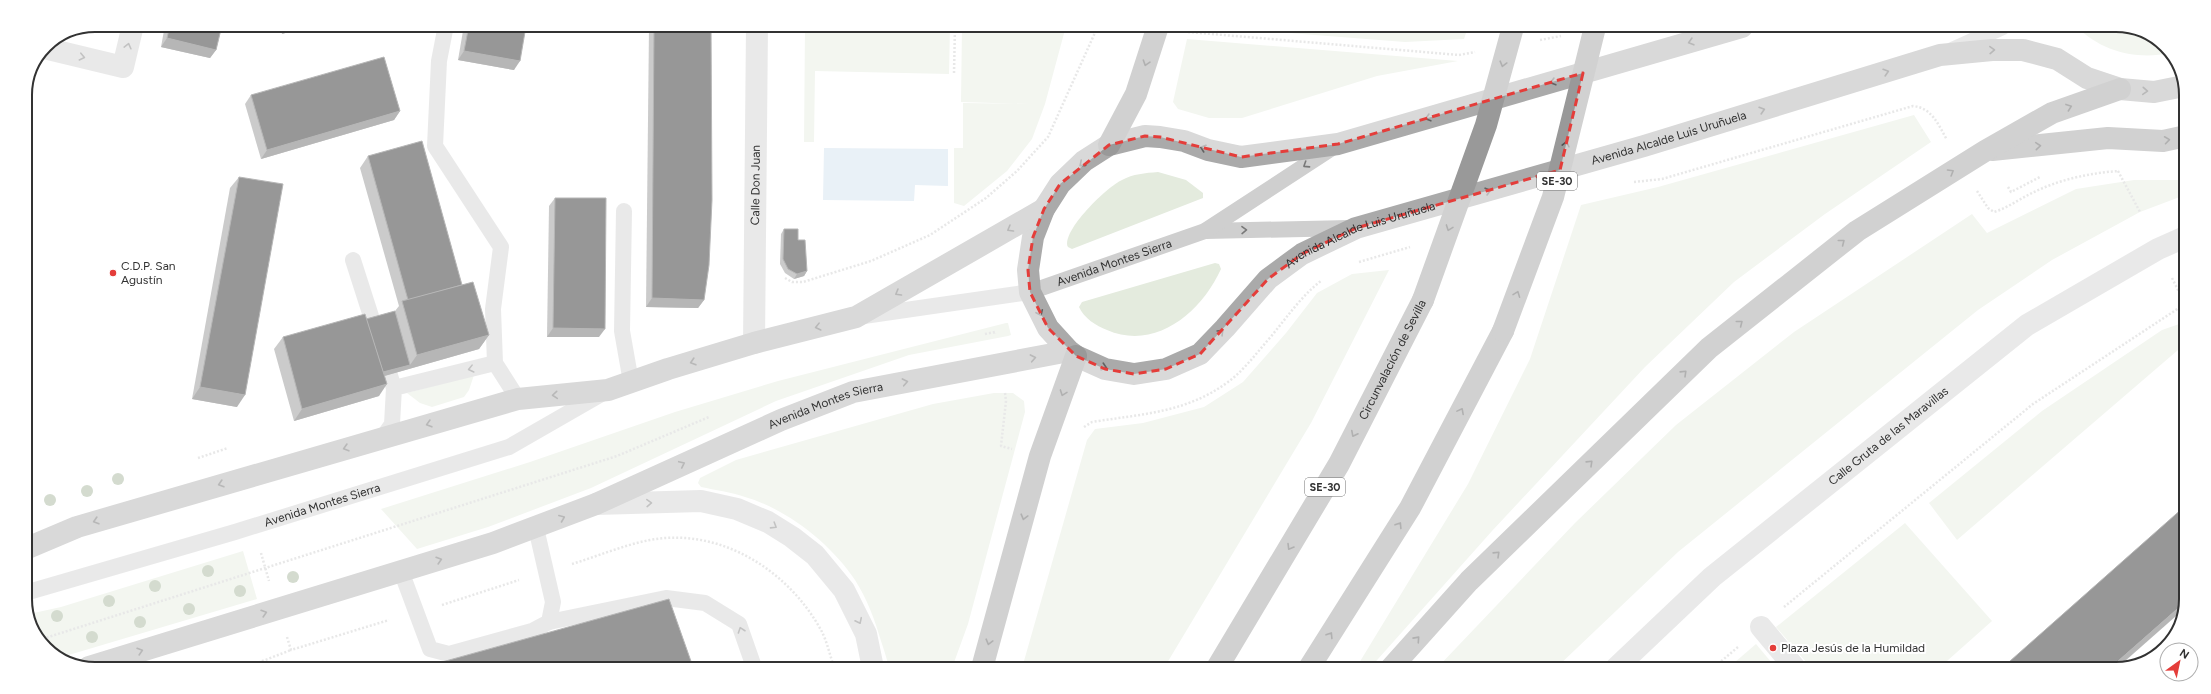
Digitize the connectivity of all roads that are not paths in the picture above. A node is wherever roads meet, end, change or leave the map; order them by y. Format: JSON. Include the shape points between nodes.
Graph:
{"nodes":[{"id":1,"x":131,"y":32,"type":"edge"},
{"id":2,"x":445,"y":32,"type":"edge"},
{"id":3,"x":757,"y":32,"type":"edge"},
{"id":4,"x":1156,"y":32,"type":"edge"},
{"id":5,"x":1512,"y":32,"type":"edge"},
{"id":6,"x":1593,"y":32,"type":"edge"},
{"id":7,"x":1725,"y":32,"type":"edge"},
{"id":8,"x":1992,"y":32,"type":"edge"},
{"id":9,"x":51,"y":50,"type":"edge"},
{"id":10,"x":1940,"y":55,"type":"junction"},
{"id":11,"x":2179,"y":87,"type":"edge"},
{"id":12,"x":2120,"y":89,"type":"junction"},
{"id":13,"x":2179,"y":138,"type":"edge"},
{"id":14,"x":1338,"y":144,"type":"junction"},
{"id":15,"x":1109,"y":145,"type":"junction"},
{"id":16,"x":1985,"y":151,"type":"junction"},
{"id":17,"x":1044,"y":209,"type":"junction"},
{"id":18,"x":624,"y":211,"type":"dead end"},
{"id":19,"x":1356,"y":228,"type":"junction"},
{"id":20,"x":1205,"y":231,"type":"junction"},
{"id":21,"x":2179,"y":240,"type":"edge"},
{"id":22,"x":353,"y":260,"type":"dead end"},
{"id":23,"x":1030,"y":292,"type":"junction"},
{"id":24,"x":856,"y":318,"type":"junction"},
{"id":25,"x":754,"y":343,"type":"junction"},
{"id":26,"x":1073,"y":354,"type":"junction"},
{"id":27,"x":495,"y":363,"type":"junction"},
{"id":28,"x":631,"y":382,"type":"junction"},
{"id":29,"x":394,"y":388,"type":"junction"},
{"id":30,"x":608,"y":390,"type":"junction"},
{"id":31,"x":518,"y":399,"type":"junction"},
{"id":32,"x":383,"y":437,"type":"junction"},
{"id":33,"x":596,"y":504,"type":"junction"},
{"id":34,"x":536,"y":528,"type":"junction"},
{"id":35,"x":32,"y":546,"type":"edge"},
{"id":36,"x":401,"y":571,"type":"junction"},
{"id":37,"x":32,"y":591,"type":"edge"},
{"id":38,"x":666,"y":598,"type":"junction"},
{"id":39,"x":674,"y":613,"type":"edge"},
{"id":40,"x":549,"y":622,"type":"junction"},
{"id":41,"x":1761,"y":627,"type":"road end"},
{"id":42,"x":105,"y":662,"type":"edge"},
{"id":43,"x":752,"y":662,"type":"edge"},
{"id":44,"x":872,"y":662,"type":"edge"},
{"id":45,"x":984,"y":662,"type":"edge"},
{"id":46,"x":1221,"y":662,"type":"edge"},
{"id":47,"x":1313,"y":662,"type":"edge"},
{"id":48,"x":1396,"y":662,"type":"edge"},
{"id":49,"x":1622,"y":662,"type":"edge"},
{"id":50,"x":1790,"y":662,"type":"edge"}],
"edges":[{"from":9,"to":1,"type":"street","one_way":true,"via":[[123,67]]},
{"from":2,"to":27,"type":"lane","via":[[439,61],[435,146],[501,247],[493,309]]},
{"from":3,"to":25,"type":"street","name":"Calle Don Juan"},
{"from":4,"to":15,"type":"highway","one_way":true,"via":[[1136,94]]},
{"from":5,"to":46,"type":"highway","name":"Circunvalación de Sevilla","number":"SE-30","one_way":true,"bridge":true,"via":[[1486,125],[1423,300],[1339,464]]},
{"from":47,"to":6,"type":"highway","number":"SE-30","one_way":true,"bridge":true,"via":[[1410,508],[1503,331],[1554,197]]},
{"from":7,"to":14,"type":"main road","one_way":true},
{"from":8,"to":10,"type":"lane","name":"Avenida Alcalde Luis Uruñuela"},
{"from":10,"to":12,"type":"main road","name":"Avenida Alcalde Luis Uruñuela","one_way":true,"via":[[2022,50],[2057,59],[2087,78]]},
{"from":19,"to":10,"type":"main road","name":"Avenida Alcalde Luis Uruñuela","one_way":true,"via":[[1644,146]]},
{"from":12,"to":11,"type":"main road","name":"Avenida Alcalde Luis Uruñuela","one_way":true,"via":[[2154,92]]},
{"from":16,"to":12,"type":"highway","one_way":true,"via":[[2052,113]]},
{"from":16,"to":13,"type":"highway","one_way":true,"via":[[2108,138],[2163,141]]},
{"from":14,"to":15,"type":"main road","one_way":true,"via":[[1241,157],[1160,137],[1145,136]]},
{"from":14,"to":20,"type":"lane","one_way":true},
{"from":15,"to":17,"type":"main road","one_way":true,"via":[[1084,161],[1060,184]]},
{"from":48,"to":16,"type":"highway","one_way":true,"via":[[1469,581],[1710,348],[1857,230]]},
{"from":17,"to":23,"type":"main road","via":[[1033,237],[1028,270]]},
{"from":17,"to":24,"type":"main road","name":"Avenida Montes Sierra","one_way":true},
{"from":18,"to":28,"type":"lane","via":[[622,331]]},
{"from":20,"to":19,"type":"lane","one_way":true},
{"from":26,"to":19,"type":"main road","name":"Avenida Alcalde Luis Uruñuela","one_way":true,"via":[[1105,369],[1134,374],[1166,369],[1200,354],[1268,279],[1302,254]]},
{"from":20,"to":23,"type":"lane","name":"Avenida Montes Sierra"},
{"from":21,"to":49,"type":"street","name":"Calle Gruta de las Maravillas","via":[[2158,249],[2027,325],[1712,578]]},
{"from":22,"to":29,"type":"lane"},
{"from":23,"to":24,"type":"lane","name":"Avenida Montes Sierra"},
{"from":23,"to":26,"type":"main road","one_way":true,"via":[[1048,328]]},
{"from":24,"to":25,"type":"main road","name":"Avenida Montes Sierra","one_way":true},
{"from":25,"to":28,"type":"main road","name":"Avenida Montes Sierra","one_way":true},
{"from":33,"to":26,"type":"main road","name":"Avenida Montes Sierra","one_way":true,"via":[[781,420],[853,392]]},
{"from":26,"to":45,"type":"highway","one_way":true,"via":[[1040,456]]},
{"from":27,"to":29,"type":"lane","one_way":true},
{"from":27,"to":31,"type":"lane"},
{"from":28,"to":30,"type":"main road","name":"Avenida Montes Sierra"},
{"from":29,"to":32,"type":"lane","via":[[392,424]]},
{"from":30,"to":31,"type":"main road","name":"Avenida Montes Sierra","one_way":true},
{"from":30,"to":37,"type":"lane","name":"Avenida Montes Sierra","via":[[509,447],[235,532]]},
{"from":31,"to":32,"type":"main road","name":"Avenida Montes Sierra","one_way":true},
{"from":32,"to":35,"type":"main road","name":"Avenida Montes Sierra","one_way":true,"via":[[77,527]]},
{"from":34,"to":33,"type":"main road","name":"Avenida Montes Sierra","one_way":true},
{"from":33,"to":44,"type":"street","name":"Avenida Montes Sierra","one_way":true,"via":[[702,501],[737,509],[768,522],[815,555],[844,590],[866,634]]},
{"from":36,"to":34,"type":"main road","name":"Avenida Montes Sierra","one_way":true},
{"from":34,"to":40,"type":"lane","via":[[553,602]]},
{"from":36,"to":40,"type":"lane","via":[[430,649],[448,654],[532,631]]},
{"from":42,"to":36,"type":"main road","name":"Avenida Montes Sierra","one_way":true},
{"from":38,"to":39,"type":"lane"},
{"from":38,"to":40,"type":"lane"},
{"from":43,"to":38,"type":"lane","one_way":true,"via":[[739,624],[706,603]]},
{"from":41,"to":50,"type":"street"}]}
